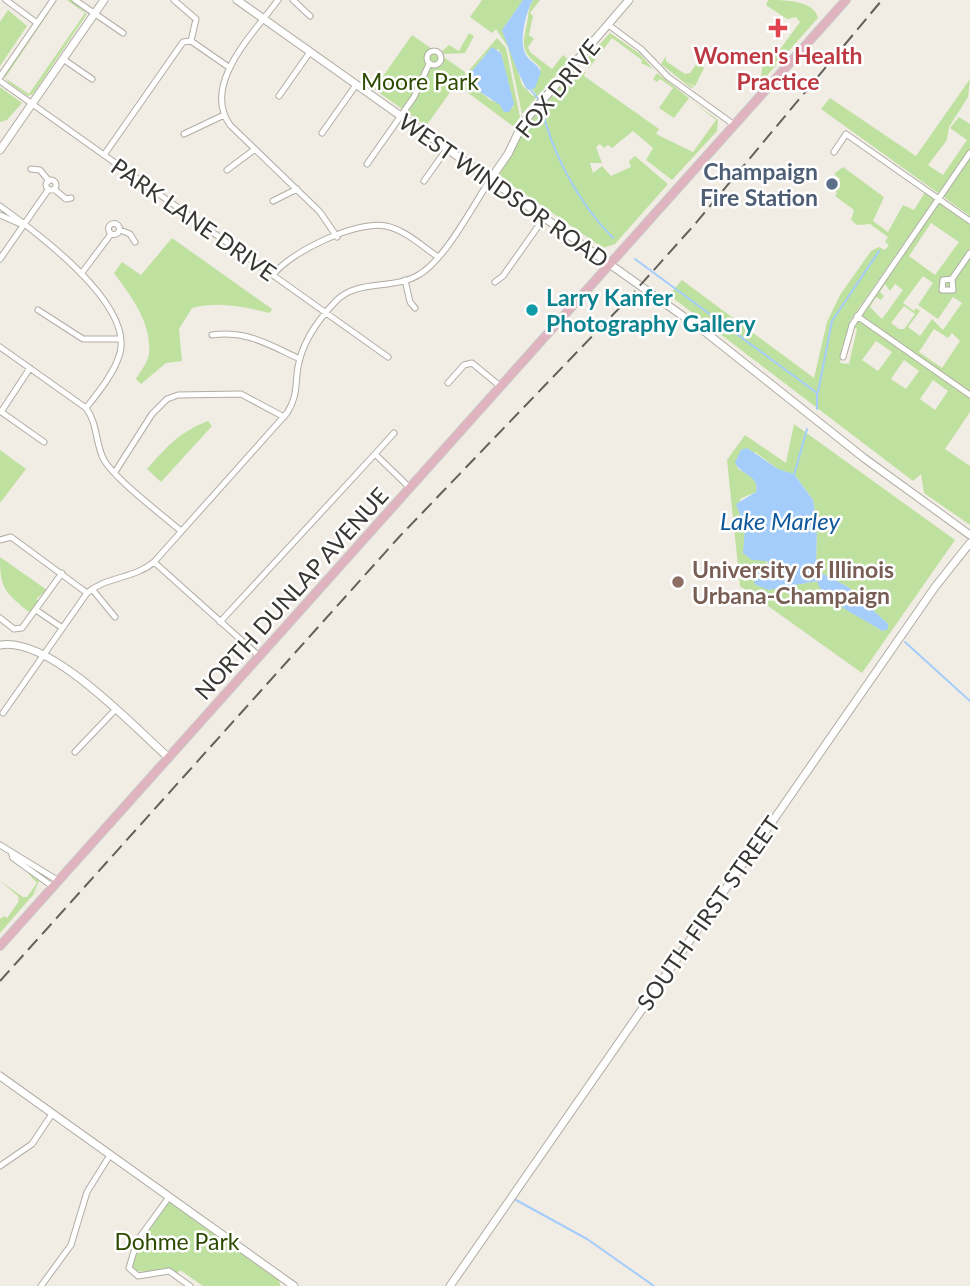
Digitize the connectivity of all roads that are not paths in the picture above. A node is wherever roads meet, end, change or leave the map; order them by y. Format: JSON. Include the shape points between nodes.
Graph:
{"nodes":[{"id":1,"x":5,"y":0,"type":"edge"},
{"id":2,"x":53,"y":0,"type":"edge"},
{"id":3,"x":75,"y":0,"type":"edge"},
{"id":4,"x":104,"y":0,"type":"edge"},
{"id":5,"x":174,"y":0,"type":"edge"},
{"id":6,"x":237,"y":0,"type":"edge"},
{"id":7,"x":278,"y":0,"type":"edge"},
{"id":8,"x":293,"y":0,"type":"edge"},
{"id":9,"x":629,"y":0,"type":"edge"},
{"id":10,"x":846,"y":0,"type":"edge"},
{"id":11,"x":95,"y":13,"type":"junction"},
{"id":12,"x":310,"y":16,"type":"dead end"},
{"id":13,"x":264,"y":19,"type":"junction"},
{"id":14,"x":37,"y":23,"type":"junction"},
{"id":15,"x":610,"y":26,"type":"junction"},
{"id":16,"x":123,"y":33,"type":"dead end"},
{"id":17,"x":191,"y":41,"type":"junction"},
{"id":18,"x":310,"y":52,"type":"junction"},
{"id":19,"x":64,"y":59,"type":"junction"},
{"id":20,"x":429,"y":64,"type":"dead end"},
{"id":21,"x":230,"y":68,"type":"junction"},
{"id":22,"x":0,"y":79,"type":"edge"},
{"id":23,"x":92,"y":79,"type":"dead end"},
{"id":24,"x":356,"y":85,"type":"junction"},
{"id":25,"x":279,"y":96,"type":"dead end"},
{"id":26,"x":32,"y":103,"type":"junction"},
{"id":27,"x":224,"y":115,"type":"junction"},
{"id":28,"x":401,"y":117,"type":"junction"},
{"id":29,"x":733,"y":124,"type":"junction"},
{"id":30,"x":322,"y":133,"type":"dead end"},
{"id":31,"x":184,"y":134,"type":"dead end"},
{"id":32,"x":254,"y":149,"type":"junction"},
{"id":33,"x":0,"y":150,"type":"edge"},
{"id":34,"x":446,"y":150,"type":"junction"},
{"id":35,"x":834,"y":152,"type":"dead end"},
{"id":36,"x":970,"y":153,"type":"edge"},
{"id":37,"x":104,"y":155,"type":"junction"},
{"id":38,"x":367,"y":164,"type":"dead end"},
{"id":39,"x":31,"y":170,"type":"dead end"},
{"id":40,"x":227,"y":170,"type":"dead end"},
{"id":41,"x":490,"y":180,"type":"junction"},
{"id":42,"x":424,"y":181,"type":"dead end"},
{"id":43,"x":296,"y":189,"type":"junction"},
{"id":44,"x":51,"y":190,"type":"junction"},
{"id":45,"x":71,"y":198,"type":"dead end"},
{"id":46,"x":939,"y":198,"type":"junction"},
{"id":47,"x":273,"y":201,"type":"dead end"},
{"id":48,"x":0,"y":206,"type":"edge"},
{"id":49,"x":0,"y":215,"type":"edge"},
{"id":50,"x":544,"y":218,"type":"junction"},
{"id":51,"x":970,"y":221,"type":"edge"},
{"id":52,"x":23,"y":225,"type":"junction"},
{"id":53,"x":337,"y":237,"type":"junction"},
{"id":54,"x":135,"y":242,"type":"dead end"},
{"id":55,"x":970,"y":253,"type":"edge"},
{"id":56,"x":438,"y":257,"type":"junction"},
{"id":57,"x":0,"y":259,"type":"edge"},
{"id":58,"x":610,"y":265,"type":"junction"},
{"id":59,"x":81,"y":274,"type":"junction"},
{"id":60,"x":273,"y":275,"type":"junction"},
{"id":61,"x":952,"y":279,"type":"dead end"},
{"id":62,"x":405,"y":280,"type":"junction"},
{"id":63,"x":495,"y":282,"type":"dead end"},
{"id":64,"x":415,"y":308,"type":"dead end"},
{"id":65,"x":38,"y":310,"type":"dead end"},
{"id":66,"x":326,"y":313,"type":"junction"},
{"id":67,"x":857,"y":316,"type":"junction"},
{"id":68,"x":212,"y":335,"type":"dead end"},
{"id":69,"x":120,"y":339,"type":"junction"},
{"id":70,"x":0,"y":347,"type":"edge"},
{"id":71,"x":388,"y":357,"type":"dead end"},
{"id":72,"x":844,"y":357,"type":"dead end"},
{"id":73,"x":300,"y":359,"type":"junction"},
{"id":74,"x":30,"y":368,"type":"junction"},
{"id":75,"x":448,"y":383,"type":"dead end"},
{"id":76,"x":500,"y":386,"type":"junction"},
{"id":77,"x":970,"y":395,"type":"edge"},
{"id":78,"x":86,"y":408,"type":"junction"},
{"id":79,"x":0,"y":411,"type":"edge"},
{"id":80,"x":284,"y":417,"type":"junction"},
{"id":81,"x":394,"y":433,"type":"dead end"},
{"id":82,"x":44,"y":442,"type":"dead end"},
{"id":83,"x":375,"y":454,"type":"junction"},
{"id":84,"x":115,"y":472,"type":"junction"},
{"id":85,"x":410,"y":488,"type":"junction"},
{"id":86,"x":181,"y":531,"type":"junction"},
{"id":87,"x":970,"y":535,"type":"edge"},
{"id":88,"x":0,"y":540,"type":"edge"},
{"id":89,"x":970,"y":543,"type":"edge"},
{"id":90,"x":154,"y":562,"type":"junction"},
{"id":91,"x":62,"y":573,"type":"junction"},
{"id":92,"x":89,"y":591,"type":"junction"},
{"id":93,"x":36,"y":610,"type":"junction"},
{"id":94,"x":115,"y":617,"type":"dead end"},
{"id":95,"x":0,"y":618,"type":"edge"},
{"id":96,"x":220,"y":622,"type":"junction"},
{"id":97,"x":61,"y":627,"type":"junction"},
{"id":98,"x":0,"y":645,"type":"edge"},
{"id":99,"x":43,"y":654,"type":"junction"},
{"id":100,"x":259,"y":656,"type":"junction"},
{"id":101,"x":115,"y":710,"type":"junction"},
{"id":102,"x":3,"y":713,"type":"dead end"},
{"id":103,"x":75,"y":751,"type":"dead end"},
{"id":104,"x":169,"y":758,"type":"junction"},
{"id":105,"x":0,"y":845,"type":"edge"},
{"id":106,"x":55,"y":883,"type":"junction"},
{"id":107,"x":0,"y":946,"type":"edge"},
{"id":108,"x":0,"y":1076,"type":"edge"},
{"id":109,"x":52,"y":1114,"type":"junction"},
{"id":110,"x":110,"y":1155,"type":"junction"},
{"id":111,"x":0,"y":1166,"type":"edge"},
{"id":112,"x":169,"y":1197,"type":"junction"},
{"id":113,"x":289,"y":1285,"type":"edge"},
{"id":114,"x":41,"y":1286,"type":"edge"},
{"id":115,"x":190,"y":1286,"type":"edge"},
{"id":116,"x":450,"y":1286,"type":"edge"}],
"edges":[{"from":1,"to":14,"type":"street"},
{"from":2,"to":14,"type":"street"},
{"from":3,"to":11,"type":"street"},
{"from":4,"to":11,"type":"street"},
{"from":5,"to":17,"type":"street","via":[[196,19]]},
{"from":6,"to":13,"type":"street","name":"WEST WINDSOR ROAD"},
{"from":7,"to":13,"type":"street"},
{"from":8,"to":12,"type":"street"},
{"from":9,"to":15,"type":"street","name":"FOX DRIVE"},
{"from":10,"to":29,"type":"main road","name":"NORTH DUNLAP AVENUE"},
{"from":11,"to":16,"type":"street"},
{"from":11,"to":19,"type":"street"},
{"from":13,"to":18,"type":"street","name":"WEST WINDSOR ROAD"},
{"from":13,"to":21,"type":"street"},
{"from":14,"to":22,"type":"street"},
{"from":15,"to":29,"type":"street","via":[[668,77]]},
{"from":15,"to":41,"type":"street","name":"FOX DRIVE","via":[[523,123]]},
{"from":17,"to":21,"type":"street"},
{"from":17,"to":37,"type":"street","via":[[180,44]]},
{"from":18,"to":24,"type":"street","name":"WEST WINDSOR ROAD"},
{"from":18,"to":25,"type":"street"},
{"from":19,"to":23,"type":"street"},
{"from":19,"to":26,"type":"street"},
{"from":20,"to":28,"type":"street"},
{"from":21,"to":27,"type":"street","via":[[220,90]]},
{"from":22,"to":26,"type":"street","name":"PARK LANE DRIVE"},
{"from":24,"to":28,"type":"street","name":"WEST WINDSOR ROAD"},
{"from":24,"to":30,"type":"street"},
{"from":26,"to":33,"type":"street"},
{"from":26,"to":37,"type":"street","name":"PARK LANE DRIVE"},
{"from":27,"to":31,"type":"street"},
{"from":27,"to":32,"type":"street"},
{"from":28,"to":34,"type":"street","name":"WEST WINDSOR ROAD"},
{"from":28,"to":38,"type":"street"},
{"from":29,"to":58,"type":"main road","name":"NORTH DUNLAP AVENUE"},
{"from":32,"to":40,"type":"street"},
{"from":32,"to":43,"type":"street"},
{"from":34,"to":41,"type":"street","name":"WEST WINDSOR ROAD"},
{"from":34,"to":42,"type":"street"},
{"from":35,"to":46,"type":"street","via":[[846,134]]},
{"from":36,"to":46,"type":"street"},
{"from":37,"to":60,"type":"street","name":"PARK LANE DRIVE"},
{"from":39,"to":44,"type":"street","via":[[36,168],[55,181]]},
{"from":41,"to":50,"type":"street","name":"WEST WINDSOR ROAD"},
{"from":41,"to":56,"type":"street"},
{"from":43,"to":47,"type":"street"},
{"from":43,"to":53,"type":"street","via":[[328,220]]},
{"from":44,"to":45,"type":"street"},
{"from":44,"to":52,"type":"street"},
{"from":46,"to":51,"type":"street"},
{"from":46,"to":67,"type":"street"},
{"from":48,"to":52,"type":"street"},
{"from":49,"to":52,"type":"street"},
{"from":50,"to":58,"type":"street","name":"WEST WINDSOR ROAD"},
{"from":50,"to":63,"type":"street"},
{"from":52,"to":57,"type":"street"},
{"from":52,"to":59,"type":"street","via":[[64,255]]},
{"from":53,"to":56,"type":"street","via":[[368,225],[385,226],[404,233]]},
{"from":53,"to":60,"type":"street","via":[[294,255]]},
{"from":54,"to":59,"type":"street","via":[[120,230],[111,234]]},
{"from":55,"to":61,"type":"street"},
{"from":56,"to":62,"type":"street","via":[[420,274]]},
{"from":58,"to":76,"type":"main road","name":"NORTH DUNLAP AVENUE"},
{"from":58,"to":87,"type":"street","name":"WEST WINDSOR ROAD","via":[[704,331]]},
{"from":59,"to":69,"type":"street","via":[[113,313]]},
{"from":60,"to":66,"type":"street","name":"PARK LANE DRIVE"},
{"from":62,"to":64,"type":"street"},
{"from":62,"to":66,"type":"street","via":[[351,291]]},
{"from":65,"to":69,"type":"street","via":[[83,339]]},
{"from":66,"to":71,"type":"street","name":"PARK LANE DRIVE"},
{"from":66,"to":73,"type":"street"},
{"from":67,"to":72,"type":"street"},
{"from":67,"to":77,"type":"street"},
{"from":68,"to":73,"type":"street","via":[[258,338]]},
{"from":69,"to":78,"type":"street","via":[[119,357]]},
{"from":70,"to":74,"type":"street"},
{"from":73,"to":80,"type":"street","via":[[296,399]]},
{"from":74,"to":78,"type":"street"},
{"from":74,"to":79,"type":"street"},
{"from":75,"to":76,"type":"street","via":[[464,365],[472,363]]},
{"from":76,"to":85,"type":"main road","name":"NORTH DUNLAP AVENUE"},
{"from":78,"to":84,"type":"street","via":[[96,426],[102,455]]},
{"from":79,"to":82,"type":"street"},
{"from":80,"to":84,"type":"street","via":[[241,394],[178,395],[152,414]]},
{"from":80,"to":86,"type":"street"},
{"from":81,"to":83,"type":"street"},
{"from":83,"to":85,"type":"street"},
{"from":83,"to":96,"type":"street"},
{"from":84,"to":86,"type":"street"},
{"from":85,"to":100,"type":"main road","name":"NORTH DUNLAP AVENUE"},
{"from":86,"to":90,"type":"street"},
{"from":88,"to":91,"type":"street","via":[[11,537]]},
{"from":89,"to":116,"type":"street","name":"SOUTH FIRST STREET"},
{"from":90,"to":92,"type":"street","via":[[136,574],[109,580]]},
{"from":90,"to":96,"type":"street"},
{"from":91,"to":92,"type":"street"},
{"from":91,"to":93,"type":"street"},
{"from":92,"to":94,"type":"street"},
{"from":92,"to":97,"type":"street"},
{"from":93,"to":95,"type":"street","via":[[20,629]]},
{"from":93,"to":97,"type":"street"},
{"from":96,"to":100,"type":"street"},
{"from":97,"to":99,"type":"street"},
{"from":98,"to":99,"type":"street","via":[[25,645]]},
{"from":99,"to":101,"type":"street"},
{"from":99,"to":102,"type":"street"},
{"from":100,"to":104,"type":"main road","name":"NORTH DUNLAP AVENUE"},
{"from":101,"to":103,"type":"street"},
{"from":101,"to":104,"type":"street"},
{"from":104,"to":106,"type":"main road","name":"NORTH DUNLAP AVENUE"},
{"from":105,"to":106,"type":"street"},
{"from":106,"to":107,"type":"main road","name":"NORTH DUNLAP AVENUE"},
{"from":108,"to":109,"type":"street"},
{"from":109,"to":110,"type":"street"},
{"from":109,"to":111,"type":"street","via":[[27,1148]]},
{"from":110,"to":112,"type":"street"},
{"from":110,"to":114,"type":"street","via":[[87,1192],[71,1245]]},
{"from":112,"to":113,"type":"street"},
{"from":112,"to":115,"type":"street","via":[[137,1241],[129,1268],[138,1276],[169,1271]]}]}
